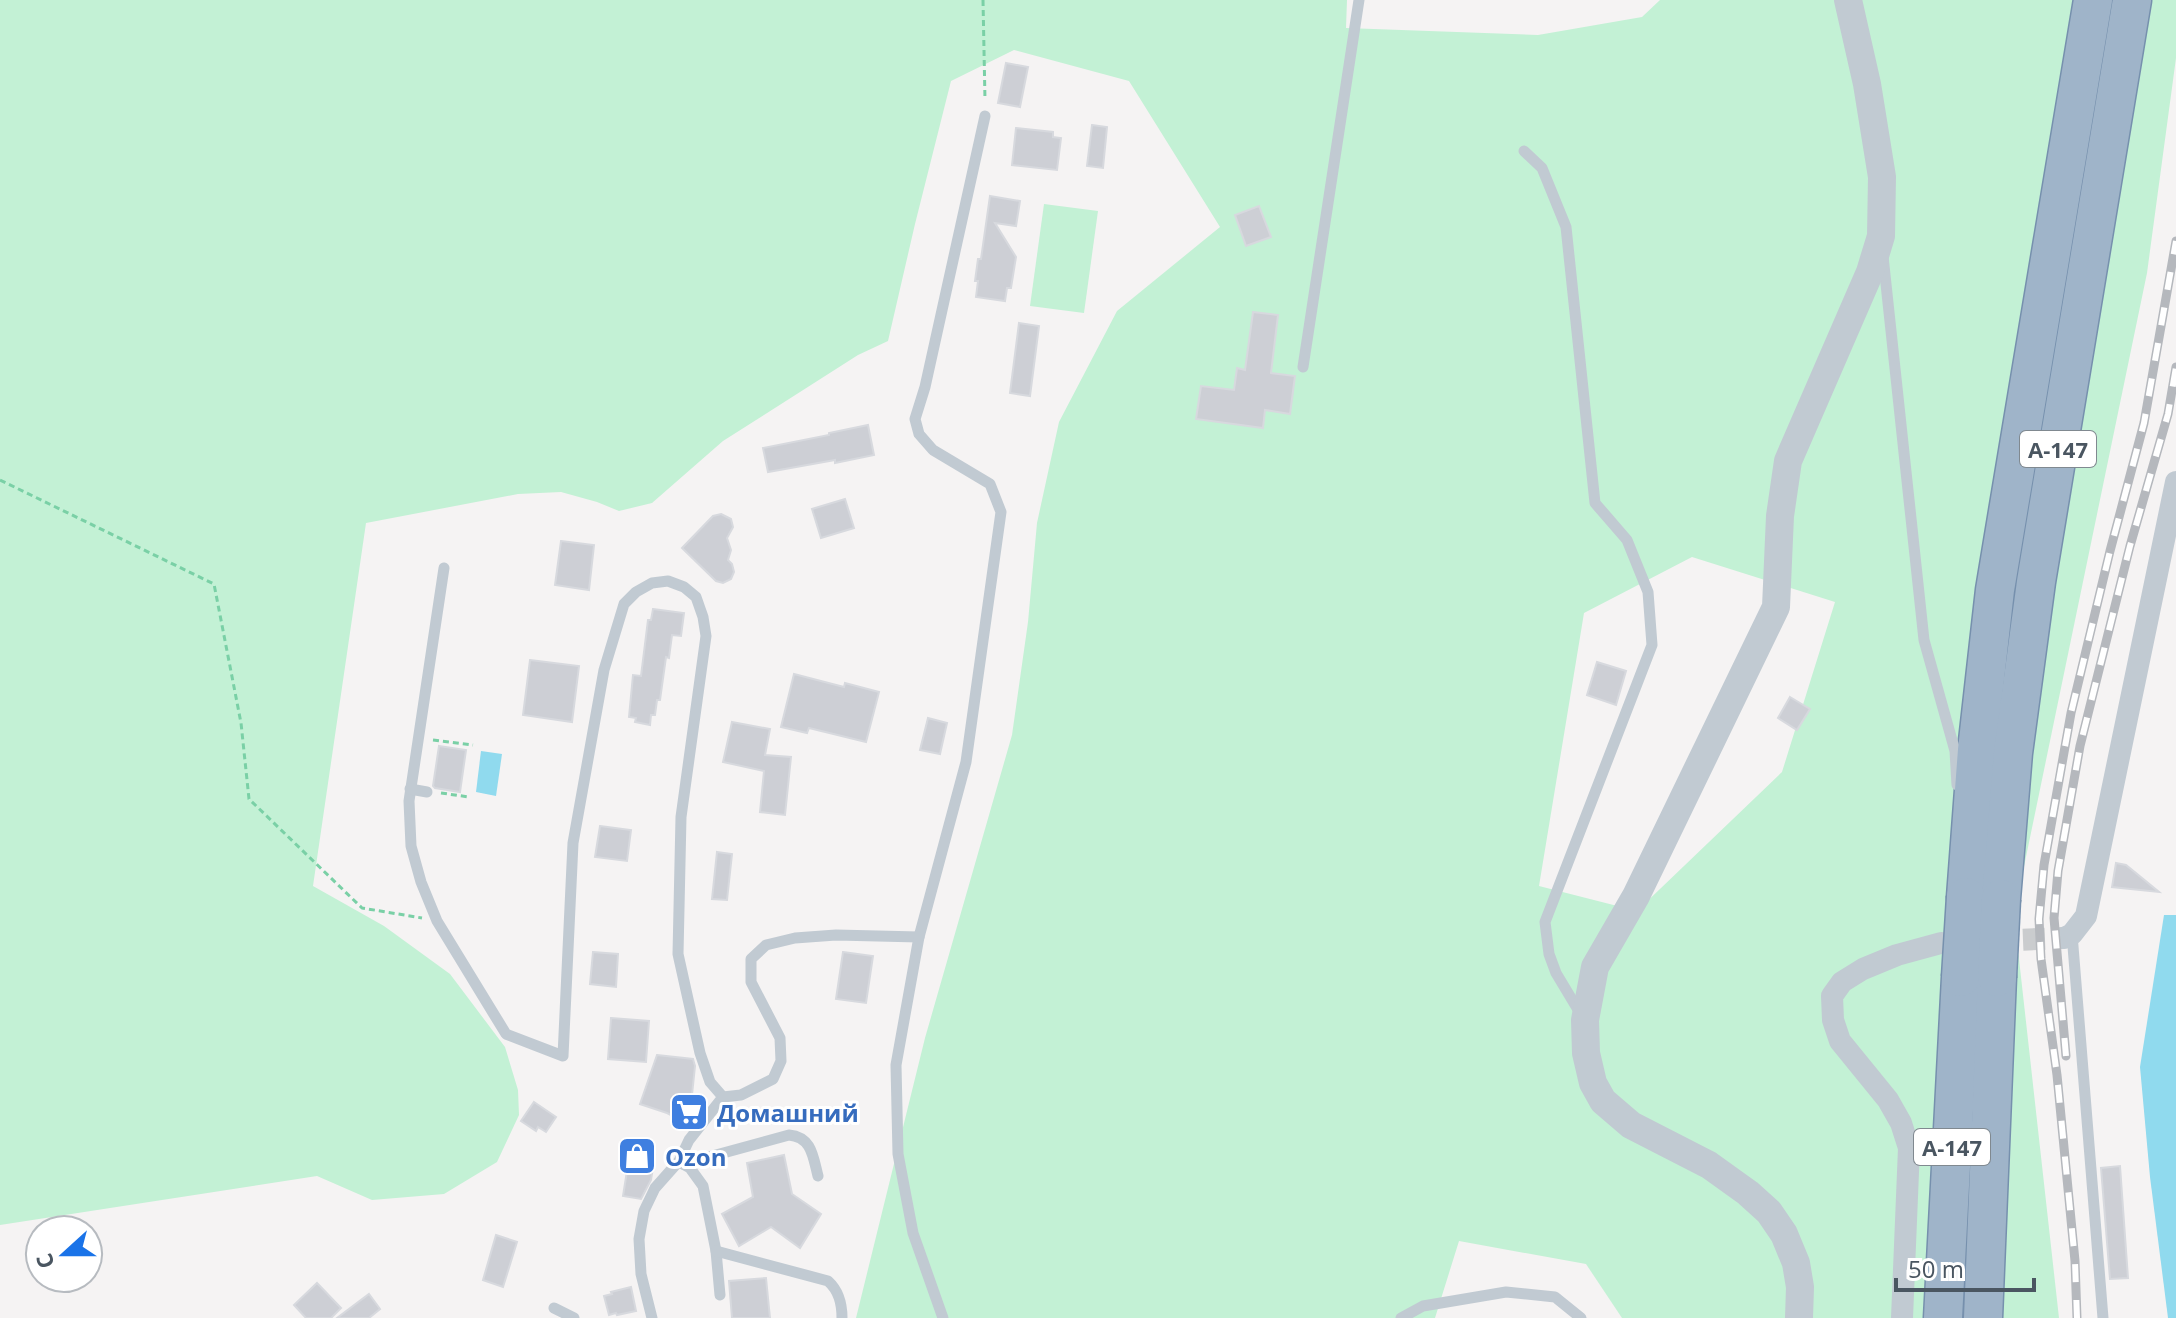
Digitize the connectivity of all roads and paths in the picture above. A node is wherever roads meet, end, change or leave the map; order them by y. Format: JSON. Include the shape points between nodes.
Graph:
{"nodes":[{"id":1,"x":983,"y":0,"type":"edge"},
{"id":2,"x":1359,"y":0,"type":"edge"},
{"id":3,"x":1848,"y":0,"type":"edge"},
{"id":4,"x":2132,"y":0,"type":"edge"},
{"id":5,"x":2089,"y":4,"type":"edge"},
{"id":6,"x":985,"y":116,"type":"joint"},
{"id":7,"x":1524,"y":151,"type":"dead end"},
{"id":8,"x":1881,"y":236,"type":"junction"},
{"id":9,"x":1303,"y":367,"type":"dead end"},
{"id":10,"x":0,"y":480,"type":"edge"},
{"id":11,"x":2176,"y":482,"type":"edge"},
{"id":12,"x":444,"y":568,"type":"dead end"},
{"id":13,"x":418,"y":738,"type":"junction"},
{"id":14,"x":433,"y":740,"type":"joint"},
{"id":15,"x":473,"y":745,"type":"dead end"},
{"id":16,"x":410,"y":789,"type":"junction"},
{"id":17,"x":427,"y":792,"type":"joint"},
{"id":18,"x":1958,"y":795,"type":"dead end"},
{"id":19,"x":469,"y":797,"type":"dead end"},
{"id":20,"x":1960,"y":824,"type":"dead end"},
{"id":21,"x":1983,"y":898,"type":"junction"},
{"id":22,"x":437,"y":921,"type":"junction"},
{"id":23,"x":2068,"y":936,"type":"joint"},
{"id":24,"x":919,"y":937,"type":"junction"},
{"id":25,"x":1941,"y":943,"type":"dead end"},
{"id":26,"x":1979,"y":977,"type":"junction"},
{"id":27,"x":1585,"y":1020,"type":"junction"},
{"id":28,"x":723,"y":1097,"type":"junction"},
{"id":29,"x":681,"y":1162,"type":"junction"},
{"id":30,"x":818,"y":1176,"type":"dead end"},
{"id":31,"x":716,"y":1251,"type":"junction"},
{"id":32,"x":720,"y":1295,"type":"dead end"},
{"id":33,"x":554,"y":1308,"type":"dead end"},
{"id":34,"x":574,"y":1318,"type":"edge"},
{"id":35,"x":652,"y":1318,"type":"edge"},
{"id":36,"x":842,"y":1318,"type":"edge"},
{"id":37,"x":943,"y":1318,"type":"edge"},
{"id":38,"x":1401,"y":1318,"type":"edge"},
{"id":39,"x":1581,"y":1318,"type":"edge"},
{"id":40,"x":1799,"y":1318,"type":"edge"},
{"id":41,"x":1902,"y":1318,"type":"edge"},
{"id":42,"x":1943,"y":1318,"type":"edge"},
{"id":43,"x":1983,"y":1318,"type":"edge"},
{"id":44,"x":2103,"y":1318,"type":"edge"}],
"edges":[{"from":1,"to":6,"type":"path"},
{"from":2,"to":9,"type":"lane"},
{"from":3,"to":8,"type":"street","via":[[1882,177]]},
{"from":4,"to":21,"type":"highway","number":"А-147","via":[[2013,753]]},
{"from":5,"to":21,"type":"highway","number":"А-147","via":[[1995,590],[1977,750]]},
{"from":6,"to":24,"type":"lane","via":[[915,419],[919,434],[933,450],[990,484],[1001,512],[966,762]]},
{"from":7,"to":27,"type":"lane","via":[[1542,168],[1566,227],[1595,503],[1627,540],[1648,592],[1652,645],[1545,922],[1556,973]]},
{"from":8,"to":18,"type":"lane","via":[[1924,640],[1955,751]]},
{"from":8,"to":27,"type":"street","via":[[1788,461],[1776,607],[1636,896],[1595,967]]},
{"from":10,"to":22,"type":"path","via":[[214,584],[241,723],[249,799],[362,908]]},
{"from":11,"to":23,"type":"street","via":[[2086,916]]},
{"from":12,"to":13,"type":"lane"},
{"from":13,"to":14,"type":"lane"},
{"from":13,"to":16,"type":"lane"},
{"from":14,"to":15,"type":"path"},
{"from":16,"to":17,"type":"lane"},
{"from":16,"to":22,"type":"lane","via":[[411,846]]},
{"from":17,"to":19,"type":"path"},
{"from":20,"to":21,"type":"lane"},
{"from":21,"to":26,"type":"highway","number":"А-147","bridge":true},
{"from":22,"to":28,"type":"lane","via":[[506,1034],[563,1056],[573,843],[604,670],[624,604],[652,583],[684,587],[696,597],[706,636],[681,817],[678,954],[700,1053],[710,1082]]},
{"from":23,"to":44,"type":"lane"},
{"from":24,"to":28,"type":"lane","via":[[836,935],[766,945],[751,959],[751,982],[780,1038],[781,1061],[773,1079],[741,1095]]},
{"from":24,"to":37,"type":"lane","via":[[896,1065],[898,1154],[913,1233]]},
{"from":25,"to":41,"type":"street","via":[[1863,969],[1832,996],[1840,1041],[1888,1100],[1909,1148]]},
{"from":26,"to":42,"type":"highway","number":"А-147"},
{"from":26,"to":43,"type":"highway","number":"А-147"},
{"from":27,"to":40,"type":"street","via":[[1586,1053],[1603,1101],[1631,1125],[1709,1165],[1769,1212],[1796,1263]]},
{"from":28,"to":29,"type":"lane","via":[[689,1140]]},
{"from":29,"to":30,"type":"lane","via":[[797,1136],[809,1145]]},
{"from":29,"to":31,"type":"lane","via":[[703,1186]]},
{"from":29,"to":35,"type":"lane","via":[[655,1188],[644,1211],[641,1274]]},
{"from":31,"to":32,"type":"lane"},
{"from":31,"to":36,"type":"lane","via":[[828,1281],[839,1296]]},
{"from":33,"to":34,"type":"lane"},
{"from":38,"to":39,"type":"lane","via":[[1423,1306],[1506,1292],[1555,1297]]}]}
